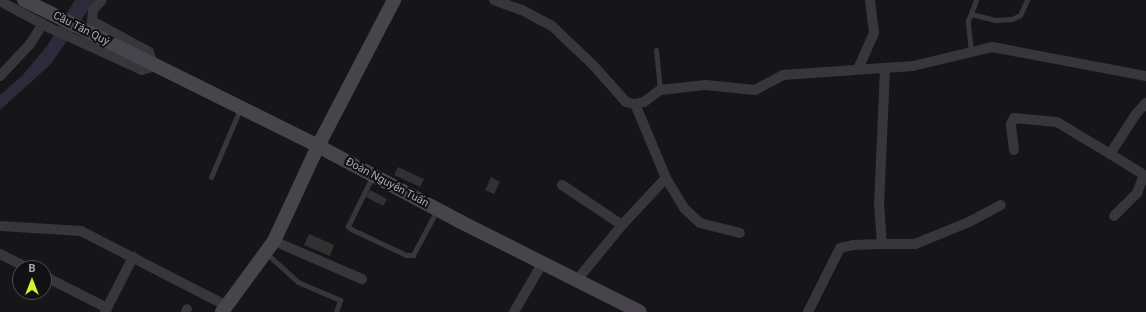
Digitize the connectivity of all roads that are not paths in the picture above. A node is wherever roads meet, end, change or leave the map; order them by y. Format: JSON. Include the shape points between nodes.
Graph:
{"nodes":[{"id":1,"x":102,"y":0,"type":"edge"},
{"id":2,"x":394,"y":0,"type":"edge"},
{"id":3,"x":494,"y":0,"type":"edge"},
{"id":4,"x":870,"y":0,"type":"edge"},
{"id":5,"x":976,"y":0,"type":"edge"},
{"id":6,"x":1027,"y":0,"type":"edge"},
{"id":7,"x":0,"y":1,"type":"edge"},
{"id":8,"x":26,"y":1,"type":"edge"},
{"id":9,"x":971,"y":14,"type":"junction"},
{"id":10,"x":46,"y":26,"type":"junction"},
{"id":11,"x":656,"y":50,"type":"dead end"},
{"id":12,"x":971,"y":52,"type":"junction"},
{"id":13,"x":134,"y":56,"type":"joint"},
{"id":14,"x":154,"y":66,"type":"junction"},
{"id":15,"x":858,"y":69,"type":"junction"},
{"id":16,"x":885,"y":69,"type":"junction"},
{"id":17,"x":0,"y":76,"type":"edge"},
{"id":18,"x":1146,"y":76,"type":"edge"},
{"id":19,"x":660,"y":90,"type":"junction"},
{"id":20,"x":1146,"y":103,"type":"edge"},
{"id":21,"x":634,"y":104,"type":"junction"},
{"id":22,"x":240,"y":109,"type":"junction"},
{"id":23,"x":318,"y":146,"type":"junction"},
{"id":24,"x":1014,"y":150,"type":"dead end"},
{"id":25,"x":1110,"y":154,"type":"junction"},
{"id":26,"x":372,"y":176,"type":"junction"},
{"id":27,"x":211,"y":177,"type":"dead end"},
{"id":28,"x":666,"y":178,"type":"junction"},
{"id":29,"x":562,"y":185,"type":"dead end"},
{"id":30,"x":1002,"y":205,"type":"dead end"},
{"id":31,"x":438,"y":210,"type":"junction"},
{"id":32,"x":1114,"y":216,"type":"dead end"},
{"id":33,"x":622,"y":225,"type":"junction"},
{"id":34,"x":0,"y":226,"type":"edge"},
{"id":35,"x":740,"y":233,"type":"dead end"},
{"id":36,"x":274,"y":241,"type":"junction"},
{"id":37,"x":882,"y":244,"type":"junction"},
{"id":38,"x":265,"y":253,"type":"junction"},
{"id":39,"x":0,"y":254,"type":"edge"},
{"id":40,"x":133,"y":257,"type":"junction"},
{"id":41,"x":12,"y":260,"type":"edge"},
{"id":42,"x":543,"y":262,"type":"junction"},
{"id":43,"x":362,"y":279,"type":"dead end"},
{"id":44,"x":52,"y":280,"type":"edge"},
{"id":45,"x":577,"y":280,"type":"junction"},
{"id":46,"x":224,"y":309,"type":"edge"},
{"id":47,"x":106,"y":310,"type":"edge"},
{"id":48,"x":336,"y":312,"type":"edge"},
{"id":49,"x":514,"y":312,"type":"edge"},
{"id":50,"x":640,"y":312,"type":"edge"},
{"id":51,"x":808,"y":312,"type":"edge"}],
"edges":[{"from":1,"to":14,"type":"street","via":[[93,10],[92,21],[100,28],[149,52]]},
{"from":2,"to":23,"type":"main road"},
{"from":3,"to":21,"type":"street","via":[[522,10],[552,26],[594,66],[626,102]]},
{"from":4,"to":15,"type":"street","via":[[874,33]]},
{"from":5,"to":9,"type":"lane"},
{"from":6,"to":9,"type":"lane","via":[[1020,15],[1012,19],[994,20]]},
{"from":7,"to":10,"type":"street"},
{"from":8,"to":13,"type":"main road","name":"Cầu Tân Quý"},
{"from":9,"to":12,"type":"lane","via":[[968,26]]},
{"from":10,"to":14,"type":"street","via":[[142,70]]},
{"from":10,"to":17,"type":"street"},
{"from":11,"to":19,"type":"lane"},
{"from":12,"to":16,"type":"street","via":[[913,66]]},
{"from":12,"to":18,"type":"street","via":[[992,47]]},
{"from":13,"to":14,"type":"main road","name":"Đoàn Nguyễn Tuấn"},
{"from":14,"to":22,"type":"main road","name":"Đoàn Nguyễn Tuấn"},
{"from":15,"to":16,"type":"street"},
{"from":15,"to":19,"type":"street","via":[[783,75],[755,90],[706,85]]},
{"from":16,"to":37,"type":"street","via":[[879,204]]},
{"from":19,"to":21,"type":"street","via":[[644,102]]},
{"from":20,"to":25,"type":"street"},
{"from":21,"to":28,"type":"street"},
{"from":22,"to":23,"type":"main road","name":"Đoàn Nguyễn Tuấn"},
{"from":22,"to":27,"type":"lane"},
{"from":23,"to":26,"type":"main road","name":"Đoàn Nguyễn Tuấn"},
{"from":23,"to":36,"type":"main road"},
{"from":24,"to":25,"type":"street","via":[[1011,124],[1014,118],[1057,122]]},
{"from":25,"to":32,"type":"street","via":[[1144,175],[1137,194]]},
{"from":26,"to":31,"type":"main road","name":"Đoàn Nguyễn Tuấn"},
{"from":26,"to":31,"type":"lane","via":[[348,226],[351,229],[406,255],[413,255]]},
{"from":28,"to":33,"type":"street"},
{"from":28,"to":35,"type":"street","via":[[684,208],[700,223]]},
{"from":29,"to":33,"type":"street"},
{"from":30,"to":37,"type":"street","via":[[969,222],[915,244]]},
{"from":31,"to":42,"type":"main road","name":"Đoàn Nguyễn Tuấn"},
{"from":33,"to":45,"type":"street"},
{"from":34,"to":40,"type":"street","via":[[81,231]]},
{"from":36,"to":38,"type":"main road"},
{"from":36,"to":43,"type":"street"},
{"from":37,"to":51,"type":"street","via":[[840,248]]},
{"from":38,"to":46,"type":"main road"},
{"from":38,"to":48,"type":"lane","via":[[298,282],[340,300]]},
{"from":39,"to":41,"type":"street"},
{"from":40,"to":46,"type":"street"},
{"from":40,"to":47,"type":"street"},
{"from":42,"to":45,"type":"main road","name":"Đoàn Nguyễn Tuấn"},
{"from":42,"to":49,"type":"street"},
{"from":44,"to":47,"type":"street"},
{"from":45,"to":50,"type":"main road","name":"Đoàn Nguyễn Tuấn"}]}
